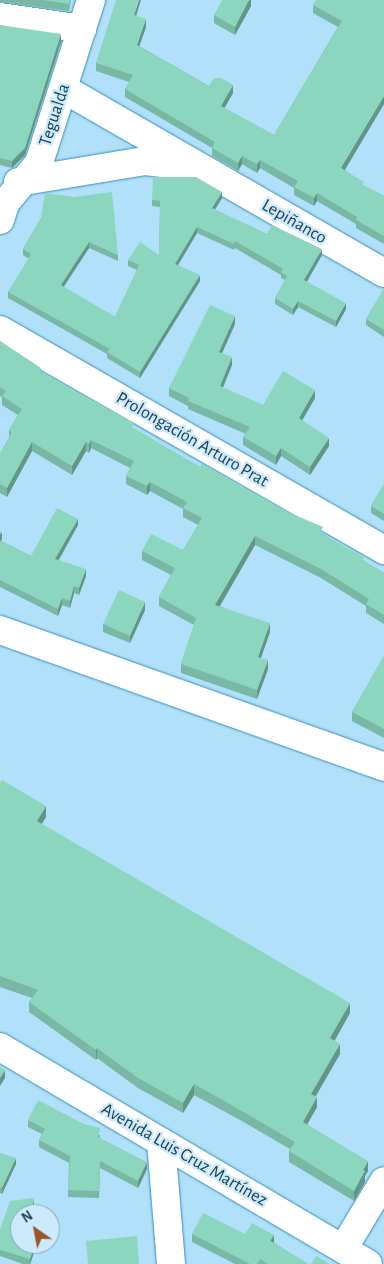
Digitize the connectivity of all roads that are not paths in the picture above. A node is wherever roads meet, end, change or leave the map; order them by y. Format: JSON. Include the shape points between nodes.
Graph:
{"nodes":[{"id":1,"x":91,"y":0,"type":"edge"},
{"id":2,"x":0,"y":17,"type":"edge"},
{"id":3,"x":82,"y":30,"type":"junction"},
{"id":4,"x":64,"y":89,"type":"junction"},
{"id":5,"x":203,"y":170,"type":"junction"},
{"id":6,"x":11,"y":182,"type":"edge"},
{"id":7,"x":0,"y":220,"type":"edge"},
{"id":8,"x":384,"y":273,"type":"edge"},
{"id":9,"x":0,"y":330,"type":"edge"},
{"id":10,"x":384,"y":550,"type":"edge"},
{"id":11,"x":0,"y":630,"type":"edge"},
{"id":12,"x":384,"y":767,"type":"edge"},
{"id":13,"x":0,"y":1047,"type":"edge"},
{"id":14,"x":161,"y":1142,"type":"junction"},
{"id":15,"x":384,"y":1182,"type":"edge"},
{"id":16,"x":343,"y":1249,"type":"junction"},
{"id":17,"x":171,"y":1264,"type":"edge"},
{"id":18,"x":368,"y":1264,"type":"edge"}],
"edges":[{"from":1,"to":3,"type":"street","name":"Tegualda"},
{"from":2,"to":3,"type":"street"},
{"from":3,"to":4,"type":"street","name":"Tegualda"},
{"from":4,"to":5,"type":"street","name":"Lepiñanco"},
{"from":4,"to":6,"type":"street","name":"Tegualda","via":[[39,162]]},
{"from":5,"to":6,"type":"street","name":"Lepiñanco","via":[[145,161]]},
{"from":5,"to":8,"type":"street","name":"Lepiñanco"},
{"from":6,"to":7,"type":"street","name":"Tegualda"},
{"from":9,"to":10,"type":"street","name":"Prolongación Arturo Prat"},
{"from":11,"to":12,"type":"street"},
{"from":13,"to":14,"type":"street","name":"Avenida Luis Cruz Martínez"},
{"from":14,"to":16,"type":"street","name":"Avenida Luis Cruz Martínez"},
{"from":14,"to":17,"type":"street"},
{"from":15,"to":16,"type":"street"},
{"from":16,"to":18,"type":"street","name":"Avenida Luis Cruz Martínez"}]}
